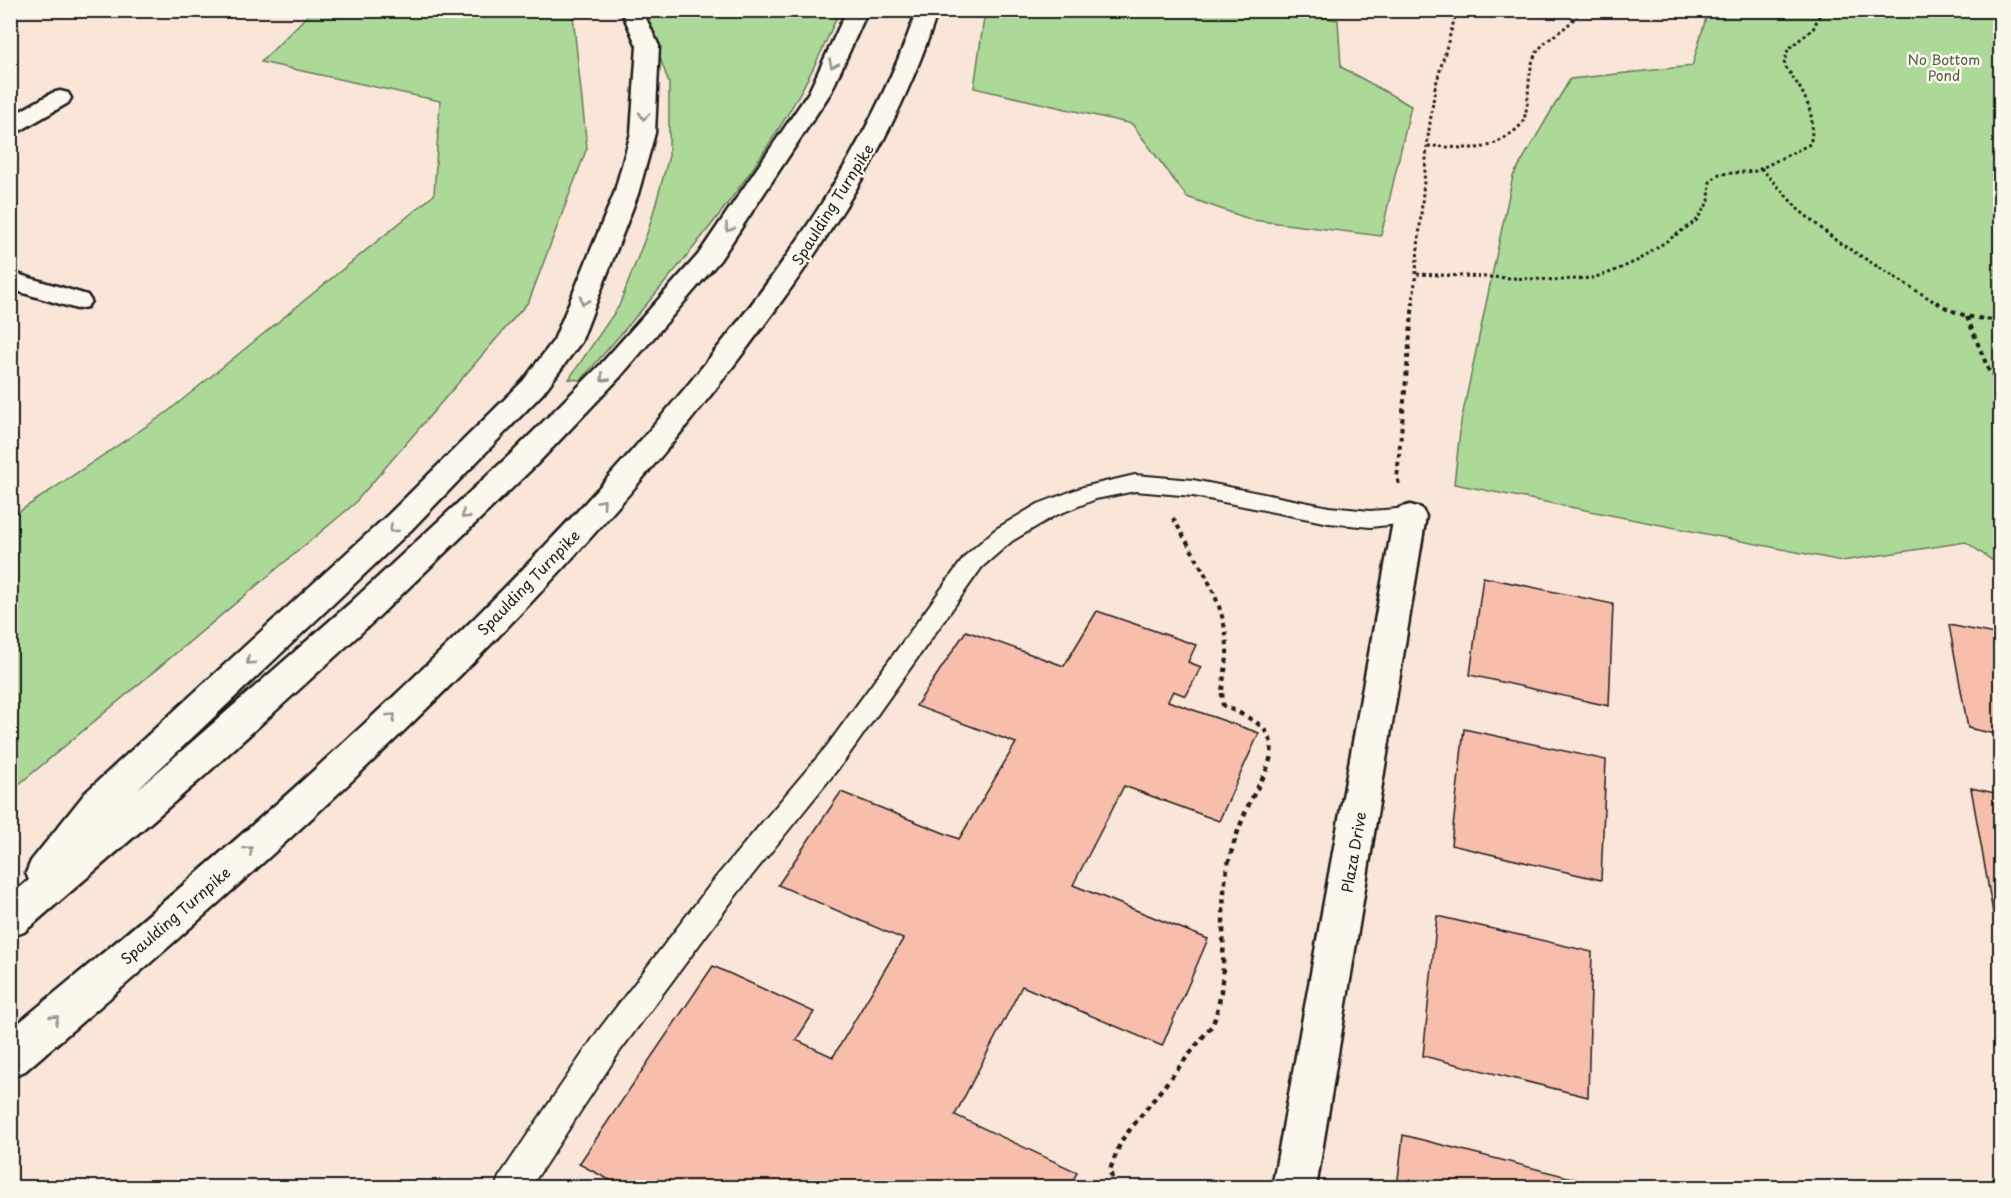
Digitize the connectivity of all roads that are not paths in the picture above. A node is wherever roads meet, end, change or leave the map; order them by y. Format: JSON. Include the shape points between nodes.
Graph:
{"nodes":[{"id":1,"x":631,"y":10,"type":"edge"},
{"id":2,"x":858,"y":10,"type":"edge"},
{"id":3,"x":928,"y":10,"type":"edge"},
{"id":4,"x":60,"y":98,"type":"dead end"},
{"id":5,"x":10,"y":128,"type":"edge"},
{"id":6,"x":10,"y":280,"type":"edge"},
{"id":7,"x":77,"y":301,"type":"dead end"},
{"id":8,"x":1410,"y":516,"type":"joint"},
{"id":9,"x":10,"y":919,"type":"edge"},
{"id":10,"x":10,"y":1057,"type":"edge"},
{"id":11,"x":511,"y":1188,"type":"edge"},
{"id":12,"x":1294,"y":1188,"type":"edge"}],
"edges":[{"from":1,"to":9,"type":"main road","one_way":true,"via":[[648,46],[643,133],[626,194],[567,342],[533,387],[400,522],[99,803]]},
{"from":2,"to":9,"type":"main road","one_way":true,"via":[[820,92],[707,260],[610,371],[362,613],[189,768]]},
{"from":10,"to":3,"type":"main road","name":"Spaulding Turnpike","one_way":true,"via":[[343,765],[475,637],[658,441],[786,278],[834,205],[873,141],[901,83]]},
{"from":4,"to":5,"type":"main road"},
{"from":6,"to":7,"type":"main road"},
{"from":8,"to":11,"type":"lane","via":[[1370,519],[1329,515],[1244,496],[1135,483],[1091,492],[1046,510],[1004,535],[974,561],[836,753],[728,885],[609,1041]]},
{"from":8,"to":12,"type":"main road","name":"Plaza Drive"}]}
